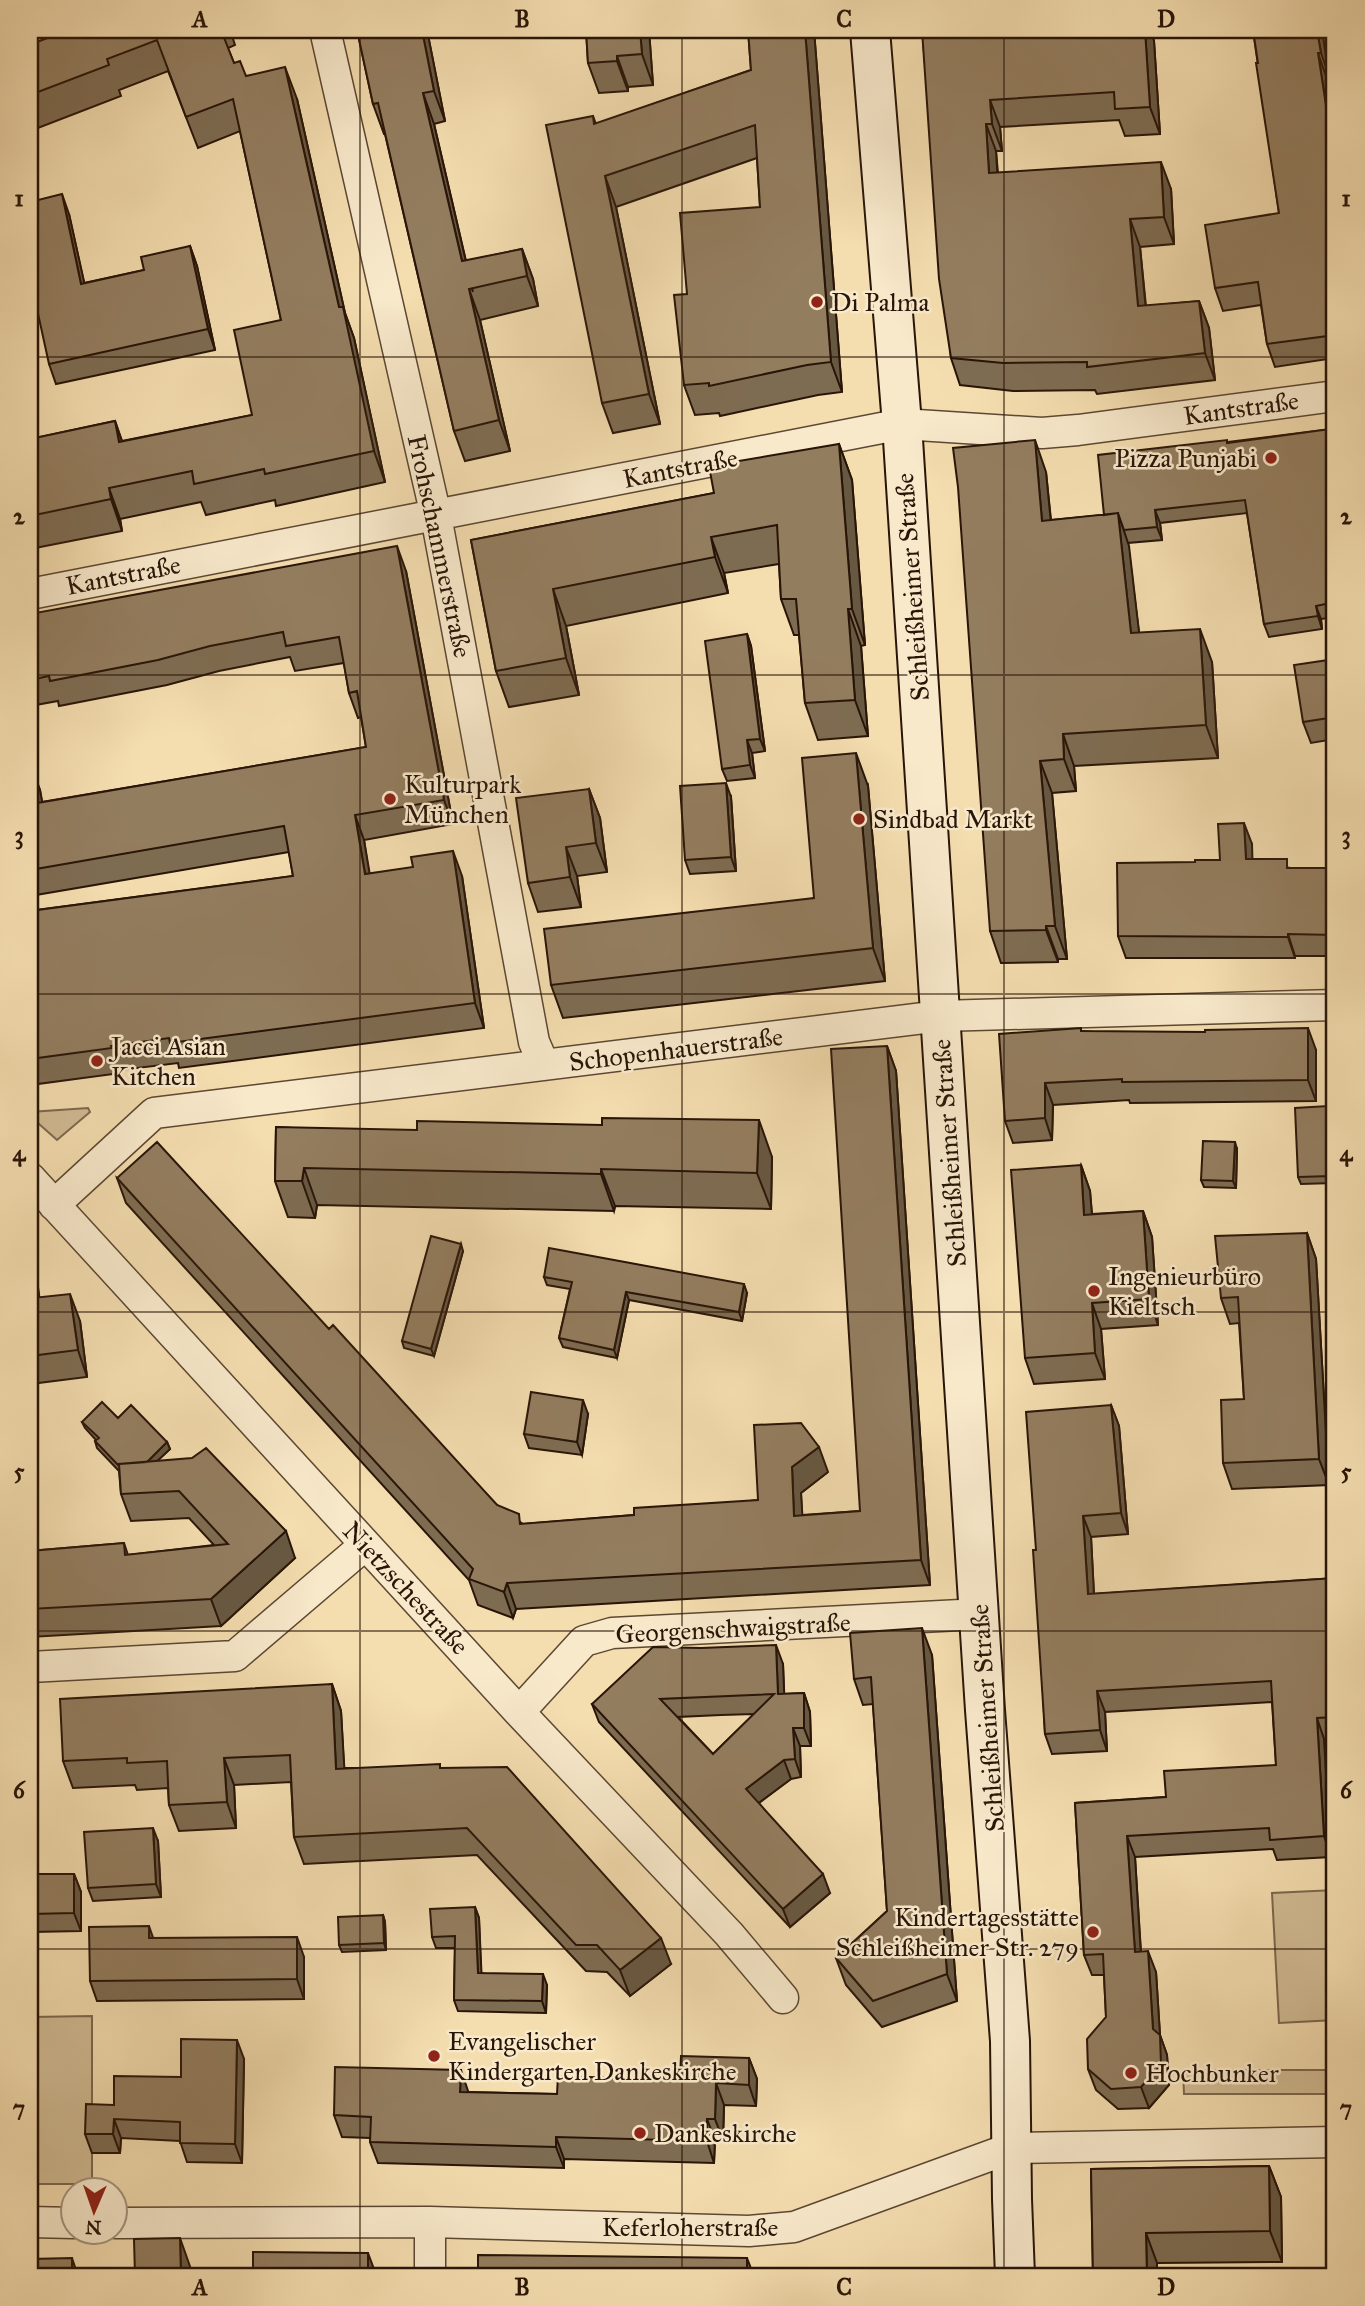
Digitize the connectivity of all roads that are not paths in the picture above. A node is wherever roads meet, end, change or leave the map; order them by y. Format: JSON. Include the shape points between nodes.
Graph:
{"nodes":[{"id":1,"x":325,"y":30,"type":"edge"},
{"id":2,"x":870,"y":30,"type":"edge"},
{"id":3,"x":1335,"y":396,"type":"edge"},
{"id":4,"x":902,"y":424,"type":"junction"},
{"id":5,"x":436,"y":516,"type":"junction"},
{"id":6,"x":30,"y":594,"type":"edge"},
{"id":7,"x":1335,"y":1005,"type":"edge"},
{"id":8,"x":940,"y":1016,"type":"junction"},
{"id":9,"x":544,"y":1065,"type":"junction"},
{"id":10,"x":30,"y":1178,"type":"edge"},
{"id":11,"x":54,"y":1205,"type":"junction"},
{"id":12,"x":365,"y":1545,"type":"junction"},
{"id":13,"x":980,"y":1614,"type":"junction"},
{"id":14,"x":30,"y":1667,"type":"edge"},
{"id":15,"x":519,"y":1712,"type":"junction"},
{"id":16,"x":783,"y":1998,"type":"dead end"},
{"id":17,"x":1335,"y":2142,"type":"edge"},
{"id":18,"x":1011,"y":2148,"type":"junction"},
{"id":19,"x":30,"y":2222,"type":"edge"},
{"id":20,"x":430,"y":2222,"type":"junction"},
{"id":21,"x":60,"y":2223,"type":"edge"},
{"id":22,"x":130,"y":2224,"type":"edge"},
{"id":23,"x":430,"y":2276,"type":"edge"},
{"id":24,"x":1015,"y":2276,"type":"edge"}],
"edges":[{"from":1,"to":5,"type":"street","name":"Frohschammerstraße"},
{"from":2,"to":4,"type":"main road","name":"Schleißheimer Straße"},
{"from":3,"to":4,"type":"street","name":"Kantstraße","via":[[1042,433]]},
{"from":4,"to":5,"type":"street","name":"Kantstraße"},
{"from":4,"to":8,"type":"main road","name":"Schleißheimer Straße"},
{"from":5,"to":6,"type":"street","name":"Kantstraße"},
{"from":5,"to":9,"type":"street","name":"Frohschammerstraße","via":[[534,1042]]},
{"from":7,"to":8,"type":"street","name":"Schopenhauerstraße"},
{"from":8,"to":9,"type":"street","name":"Schopenhauerstraße"},
{"from":8,"to":13,"type":"main road","name":"Schleißheimer Straße"},
{"from":9,"to":11,"type":"street","name":"Schopenhauerstraße","via":[[154,1112]]},
{"from":10,"to":11,"type":"street","name":"Nietzschestraße"},
{"from":11,"to":12,"type":"street","name":"Nietzschestraße"},
{"from":12,"to":14,"type":"street","via":[[234,1656]]},
{"from":12,"to":15,"type":"street","name":"Nietzschestraße"},
{"from":13,"to":15,"type":"street","name":"Georgenschwaigstraße","via":[[612,1633],[584,1641]]},
{"from":13,"to":18,"type":"main road","name":"Schleißheimer Straße","via":[[1010,2041]]},
{"from":15,"to":16,"type":"street","name":"Nietzschestraße","via":[[729,1934]]},
{"from":17,"to":18,"type":"street","name":"Keferloherstraße"},
{"from":18,"to":20,"type":"street","name":"Keferloherstraße","via":[[794,2227],[749,2231]]},
{"from":18,"to":24,"type":"main road","name":"Schleißheimer Straße"},
{"from":19,"to":21,"type":"street"},
{"from":20,"to":22,"type":"street","name":"Keferloherstraße"},
{"from":20,"to":23,"type":"street"}]}
